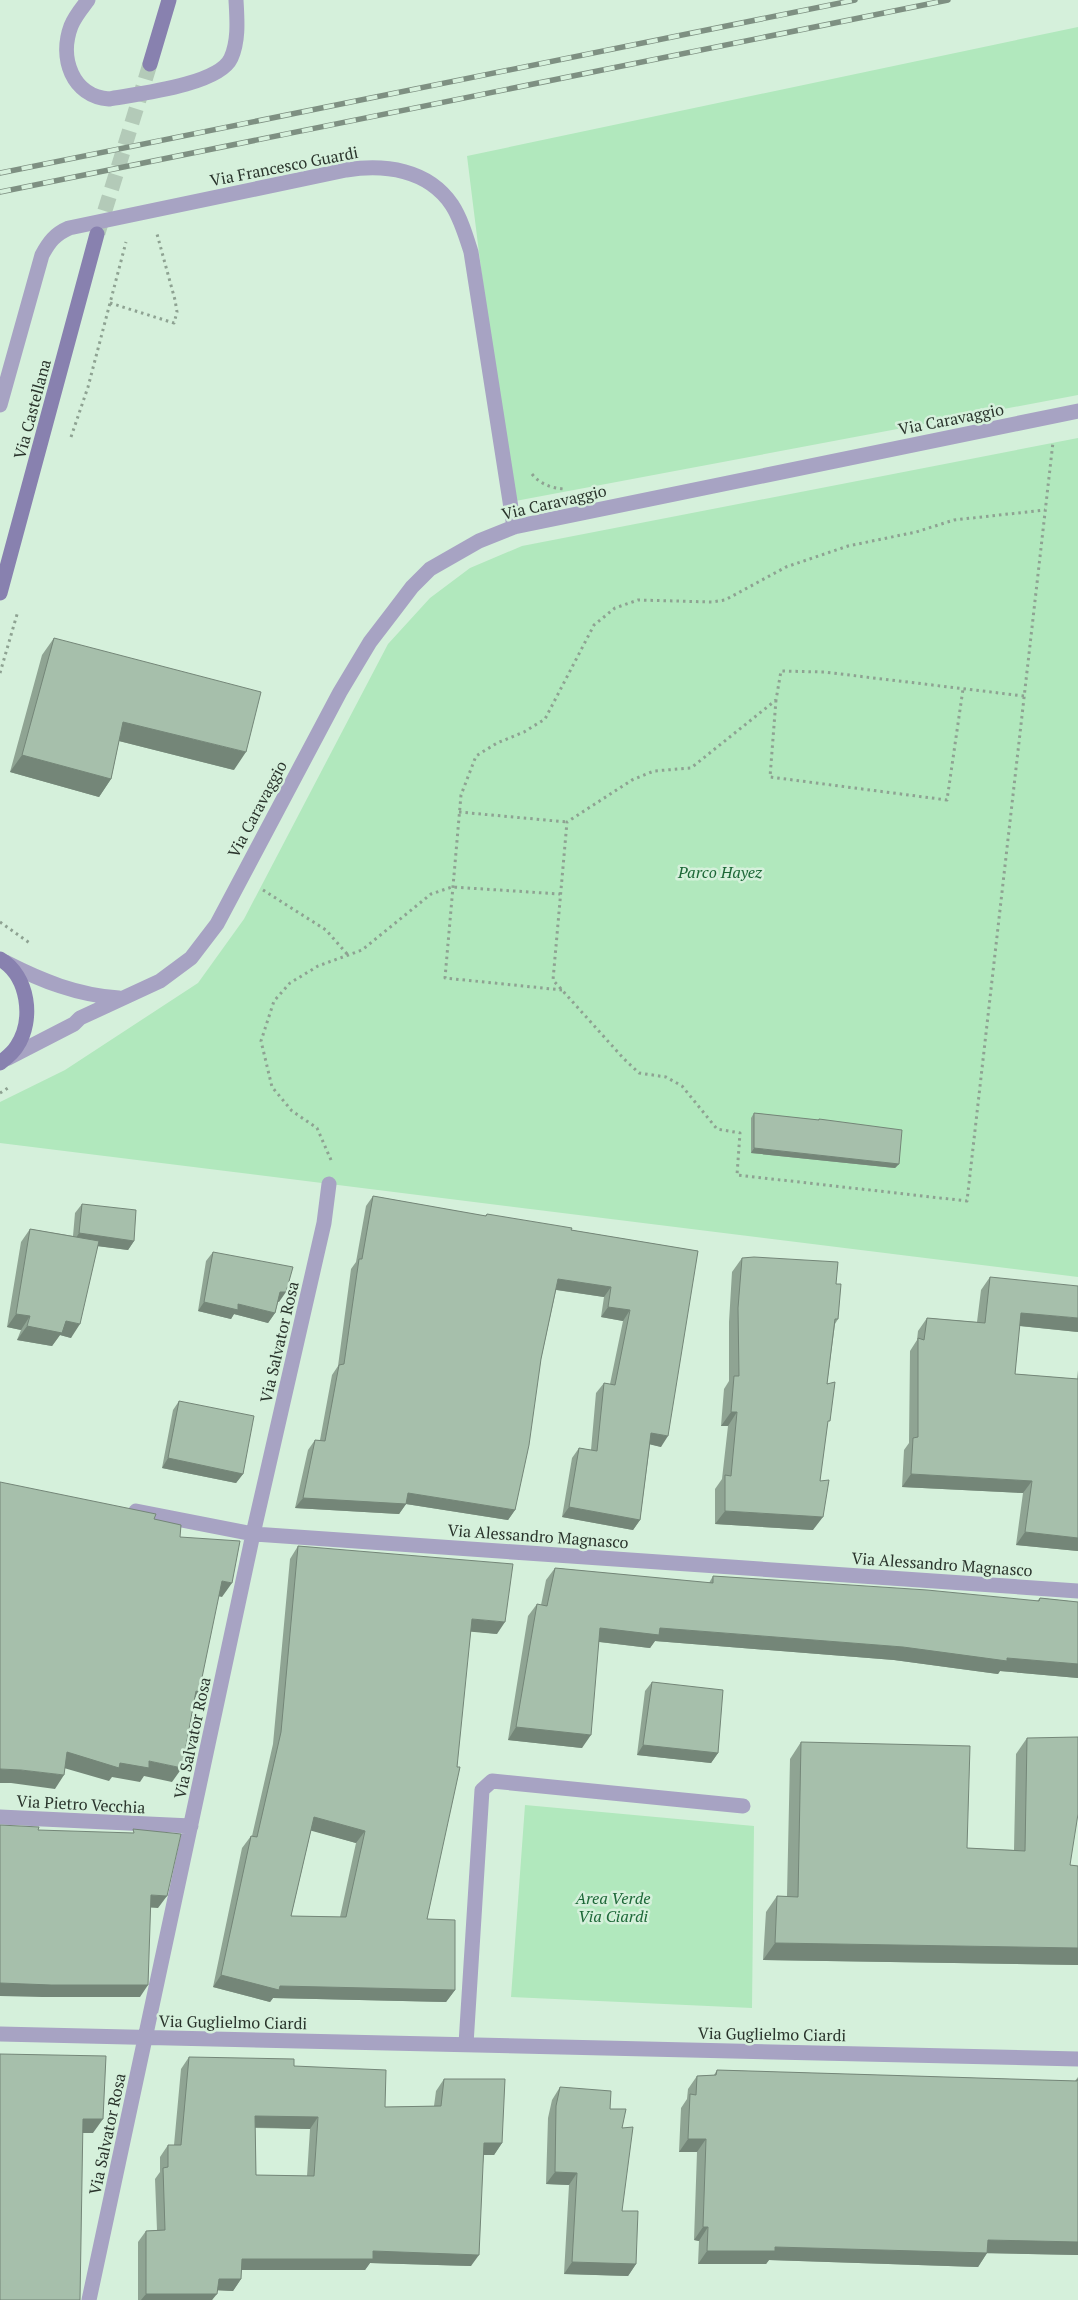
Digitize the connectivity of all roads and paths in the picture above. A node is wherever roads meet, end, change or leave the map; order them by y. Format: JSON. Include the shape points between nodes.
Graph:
{"nodes":[{"id":1,"x":88,"y":0,"type":"edge"},
{"id":2,"x":169,"y":0,"type":"edge"},
{"id":3,"x":236,"y":0,"type":"edge"},
{"id":4,"x":150,"y":64,"type":"tunnel mouth"},
{"id":5,"x":152,"y":211,"type":"junction"},
{"id":6,"x":98,"y":234,"type":"tunnel mouth"},
{"id":7,"x":110,"y":303,"type":"dead end"},
{"id":8,"x":0,"y":405,"type":"edge"},
{"id":9,"x":1078,"y":411,"type":"edge"},
{"id":10,"x":1054,"y":416,"type":"junction"},
{"id":11,"x":529,"y":469,"type":"dead end"},
{"id":12,"x":569,"y":489,"type":"dead end"},
{"id":13,"x":1045,"y":510,"type":"junction"},
{"id":14,"x":514,"y":527,"type":"junction"},
{"id":15,"x":0,"y":593,"type":"edge"},
{"id":16,"x":963,"y":689,"type":"junction"},
{"id":17,"x":1024,"y":696,"type":"junction"},
{"id":18,"x":776,"y":700,"type":"junction"},
{"id":19,"x":459,"y":812,"type":"junction"},
{"id":20,"x":567,"y":822,"type":"junction"},
{"id":21,"x":241,"y":877,"type":"junction"},
{"id":22,"x":452,"y":887,"type":"junction"},
{"id":23,"x":560,"y":894,"type":"junction"},
{"id":24,"x":0,"y":922,"type":"edge"},
{"id":25,"x":33,"y":946,"type":"dead end"},
{"id":26,"x":348,"y":955,"type":"junction"},
{"id":27,"x":2,"y":961,"type":"edge"},
{"id":28,"x":562,"y":990,"type":"junction"},
{"id":29,"x":119,"y":998,"type":"junction"},
{"id":30,"x":0,"y":1063,"type":"edge"},
{"id":31,"x":329,"y":1184,"type":"joint"},
{"id":32,"x":126,"y":1509,"type":"edge"},
{"id":33,"x":253,"y":1534,"type":"junction"},
{"id":34,"x":1078,"y":1591,"type":"edge"},
{"id":35,"x":743,"y":1806,"type":"dead end"},
{"id":36,"x":0,"y":1817,"type":"edge"},
{"id":37,"x":191,"y":1826,"type":"junction"},
{"id":38,"x":0,"y":2034,"type":"edge"},
{"id":39,"x":145,"y":2037,"type":"junction"},
{"id":40,"x":466,"y":2044,"type":"junction"},
{"id":41,"x":1078,"y":2059,"type":"edge"},
{"id":42,"x":89,"y":2300,"type":"edge"}],
"edges":[{"from":1,"to":3,"type":"street","via":[[71,27],[69,70],[76,84],[87,93],[109,99],[200,79],[224,68],[231,59],[236,41]]},
{"from":2,"to":4,"type":"street"},
{"from":5,"to":7,"type":"path","via":[[175,300],[177,312],[174,323]]},
{"from":5,"to":8,"type":"street","name":"Via Francesco Guardi","via":[[69,228],[57,233],[48,243]]},
{"from":5,"to":14,"type":"street","name":"Via Francesco Guardi","via":[[366,167],[400,170],[434,187],[451,204],[463,226],[471,252]]},
{"from":6,"to":15,"type":"street","name":"Via Castellana"},
{"from":9,"to":10,"type":"street","name":"Via Caravaggio"},
{"from":10,"to":13,"type":"path"},
{"from":10,"to":14,"type":"street","name":"Via Caravaggio"},
{"from":11,"to":12,"type":"path","via":[[539,481],[555,488]]},
{"from":13,"to":17,"type":"path"},
{"from":13,"to":19,"type":"path","via":[[954,520],[916,532],[848,546],[786,567],[725,600],[638,600],[615,608],[594,625],[545,719],[476,756],[461,795]]},
{"from":14,"to":21,"type":"street","name":"Via Caravaggio","via":[[453,554],[430,569],[412,587],[370,642],[340,692]]},
{"from":16,"to":17,"type":"path"},
{"from":16,"to":18,"type":"path","via":[[824,672],[781,671]]},
{"from":16,"to":18,"type":"path","via":[[947,800],[770,777]]},
{"from":17,"to":28,"type":"path","via":[[967,1201],[737,1175],[740,1132],[718,1129],[682,1086],[666,1077],[639,1073]]},
{"from":18,"to":20,"type":"path","via":[[691,768],[654,771],[632,780]]},
{"from":19,"to":20,"type":"path"},
{"from":19,"to":22,"type":"path"},
{"from":20,"to":23,"type":"path"},
{"from":21,"to":26,"type":"path","via":[[326,930]]},
{"from":21,"to":29,"type":"street","name":"Via Caravaggio","via":[[216,924],[191,958],[160,980]]},
{"from":22,"to":23,"type":"path"},
{"from":22,"to":26,"type":"path","via":[[431,894],[362,950]]},
{"from":22,"to":28,"type":"path","via":[[445,978]]},
{"from":23,"to":28,"type":"path","via":[[553,980]]},
{"from":24,"to":25,"type":"path"},
{"from":26,"to":31,"type":"path","via":[[318,966],[290,983],[274,1002],[262,1041],[272,1087],[292,1111],[317,1128],[331,1157]]},
{"from":27,"to":29,"type":"street","via":[[75,992]]},
{"from":27,"to":30,"type":"street","via":[[17,976],[27,1008],[24,1032],[17,1047]]},
{"from":29,"to":30,"type":"street","name":"Via Caravaggio"},
{"from":31,"to":33,"type":"street","name":"Via Salvator Rosa","via":[[324,1224]]},
{"from":32,"to":33,"type":"street","name":"Via Alessandro Magnasco"},
{"from":33,"to":34,"type":"street","name":"Via Alessandro Magnasco"},
{"from":33,"to":37,"type":"street","name":"Via Salvator Rosa"},
{"from":35,"to":40,"type":"street","via":[[492,1781],[482,1790]]},
{"from":36,"to":37,"type":"street","name":"Via Pietro Vecchia"},
{"from":37,"to":39,"type":"street","name":"Via Salvator Rosa"},
{"from":38,"to":39,"type":"street","name":"Via Guglielmo Ciardi"},
{"from":39,"to":40,"type":"street","name":"Via Guglielmo Ciardi"},
{"from":39,"to":42,"type":"street","name":"Via Salvator Rosa"},
{"from":40,"to":41,"type":"street","name":"Via Guglielmo Ciardi"}]}
